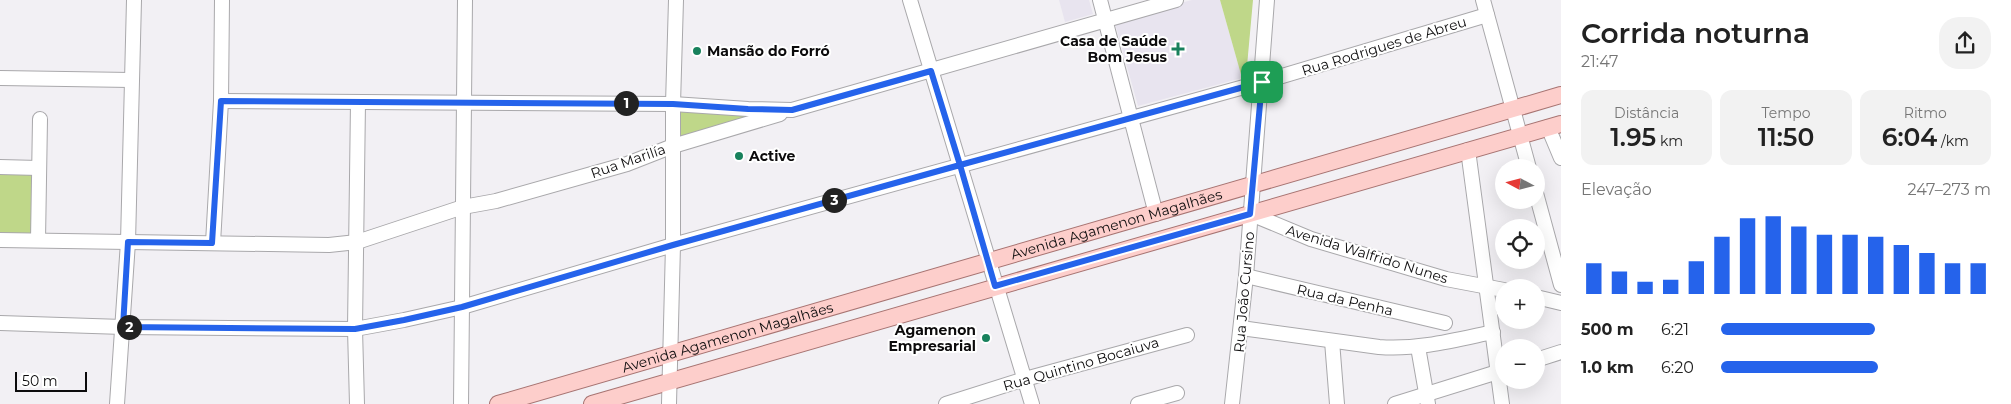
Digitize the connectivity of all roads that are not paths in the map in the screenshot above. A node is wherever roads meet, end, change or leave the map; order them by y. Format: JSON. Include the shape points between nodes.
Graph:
{"nodes":[{"id":1,"x":134,"y":0,"type":"edge"},
{"id":2,"x":222,"y":0,"type":"edge"},
{"id":3,"x":465,"y":0,"type":"edge"},
{"id":4,"x":676,"y":0,"type":"edge"},
{"id":5,"x":910,"y":0,"type":"edge"},
{"id":6,"x":1100,"y":0,"type":"edge"},
{"id":7,"x":1176,"y":0,"type":"edge"},
{"id":8,"x":1267,"y":0,"type":"edge"},
{"id":9,"x":1483,"y":0,"type":"edge"},
{"id":10,"x":1487,"y":15,"type":"junction"},
{"id":11,"x":1106,"y":20,"type":"junction"},
{"id":12,"x":931,"y":71,"type":"junction"},
{"id":13,"x":0,"y":78,"type":"edge"},
{"id":14,"x":131,"y":80,"type":"junction"},
{"id":15,"x":1262,"y":82,"type":"junction"},
{"id":16,"x":1561,"y":95,"type":"edge"},
{"id":17,"x":221,"y":101,"type":"junction"},
{"id":18,"x":358,"y":102,"type":"junction"},
{"id":19,"x":465,"y":103,"type":"junction"},
{"id":20,"x":673,"y":104,"type":"junction"},
{"id":21,"x":1514,"y":108,"type":"junction"},
{"id":22,"x":792,"y":110,"type":"junction"},
{"id":23,"x":1131,"y":118,"type":"junction"},
{"id":24,"x":40,"y":119,"type":"dead end"},
{"id":25,"x":1555,"y":125,"type":"edge"},
{"id":26,"x":1520,"y":135,"type":"junction"},
{"id":27,"x":673,"y":146,"type":"junction"},
{"id":28,"x":1468,"y":150,"type":"junction"},
{"id":29,"x":1561,"y":158,"type":"edge"},
{"id":30,"x":1527,"y":159,"type":"edge"},
{"id":31,"x":960,"y":165,"type":"junction"},
{"id":32,"x":0,"y":167,"type":"edge"},
{"id":33,"x":39,"y":168,"type":"junction"},
{"id":34,"x":1254,"y":186,"type":"junction"},
{"id":35,"x":463,"y":207,"type":"junction"},
{"id":36,"x":1540,"y":209,"type":"edge"},
{"id":37,"x":1156,"y":214,"type":"junction"},
{"id":38,"x":1250,"y":214,"type":"junction"},
{"id":39,"x":0,"y":240,"type":"edge"},
{"id":40,"x":38,"y":240,"type":"junction"},
{"id":41,"x":128,"y":242,"type":"junction"},
{"id":42,"x":357,"y":242,"type":"junction"},
{"id":43,"x":212,"y":243,"type":"junction"},
{"id":44,"x":673,"y":245,"type":"junction"},
{"id":45,"x":988,"y":262,"type":"junction"},
{"id":46,"x":1246,"y":276,"type":"junction"},
{"id":47,"x":1561,"y":285,"type":"edge"},
{"id":48,"x":995,"y":286,"type":"junction"},
{"id":49,"x":1486,"y":286,"type":"junction"},
{"id":50,"x":1495,"y":288,"type":"edge"},
{"id":51,"x":1545,"y":300,"type":"edge"},
{"id":52,"x":1561,"y":303,"type":"edge"},
{"id":53,"x":462,"y":307,"type":"junction"},
{"id":54,"x":0,"y":323,"type":"edge"},
{"id":55,"x":1444,"y":323,"type":"dead end"},
{"id":56,"x":123,"y":327,"type":"junction"},
{"id":57,"x":1241,"y":328,"type":"junction"},
{"id":58,"x":355,"y":329,"type":"junction"},
{"id":59,"x":1493,"y":332,"type":"junction"},
{"id":60,"x":1187,"y":335,"type":"dead end"},
{"id":61,"x":1332,"y":341,"type":"junction"},
{"id":62,"x":1495,"y":342,"type":"edge"},
{"id":63,"x":1418,"y":347,"type":"junction"},
{"id":64,"x":1561,"y":352,"type":"edge"},
{"id":65,"x":669,"y":354,"type":"junction"},
{"id":66,"x":1545,"y":357,"type":"edge"},
{"id":67,"x":1495,"y":373,"type":"edge"},
{"id":68,"x":1025,"y":379,"type":"junction"},
{"id":69,"x":669,"y":382,"type":"junction"},
{"id":70,"x":1502,"y":389,"type":"edge"},
{"id":71,"x":1177,"y":393,"type":"dead end"},
{"id":72,"x":1428,"y":399,"type":"edge"},
{"id":73,"x":117,"y":404,"type":"edge"},
{"id":74,"x":357,"y":404,"type":"edge"},
{"id":75,"x":461,"y":404,"type":"edge"},
{"id":76,"x":498,"y":404,"type":"edge"},
{"id":77,"x":592,"y":404,"type":"edge"},
{"id":78,"x":669,"y":404,"type":"edge"},
{"id":79,"x":946,"y":404,"type":"edge"},
{"id":80,"x":1032,"y":404,"type":"edge"},
{"id":81,"x":1138,"y":404,"type":"edge"},
{"id":82,"x":1232,"y":404,"type":"edge"},
{"id":83,"x":1337,"y":404,"type":"edge"},
{"id":84,"x":1395,"y":404,"type":"edge"},
{"id":85,"x":1502,"y":404,"type":"edge"}],
"edges":[{"from":1,"to":14,"type":"street"},
{"from":2,"to":17,"type":"street"},
{"from":3,"to":19,"type":"street"},
{"from":4,"to":20,"type":"street"},
{"from":5,"to":12,"type":"street"},
{"from":6,"to":11,"type":"street"},
{"from":7,"to":11,"type":"street","name":"Rua Marilía"},
{"from":8,"to":15,"type":"street","name":"Rua João Cursino"},
{"from":9,"to":10,"type":"street"},
{"from":10,"to":15,"type":"street","name":"Rua Rodrigues de Abreu"},
{"from":10,"to":21,"type":"street"},
{"from":11,"to":12,"type":"street","name":"Rua Marilía"},
{"from":11,"to":23,"type":"street"},
{"from":12,"to":22,"type":"street","name":"Rua Marilía"},
{"from":12,"to":31,"type":"street"},
{"from":13,"to":14,"type":"street"},
{"from":14,"to":41,"type":"street"},
{"from":15,"to":23,"type":"street","name":"Rua Rodrigues de Abreu"},
{"from":15,"to":34,"type":"street","name":"Rua João Cursino"},
{"from":16,"to":21,"type":"main road","name":"Avenida Agamenon Magalhães"},
{"from":17,"to":18,"type":"street"},
{"from":17,"to":43,"type":"street"},
{"from":18,"to":19,"type":"street"},
{"from":18,"to":42,"type":"street"},
{"from":19,"to":20,"type":"street"},
{"from":19,"to":35,"type":"street"},
{"from":20,"to":22,"type":"street"},
{"from":20,"to":27,"type":"street"},
{"from":21,"to":26,"type":"street"},
{"from":21,"to":34,"type":"main road","name":"Avenida Agamenon Magalhães"},
{"from":22,"to":27,"type":"street","name":"Rua Marilía"},
{"from":23,"to":31,"type":"street","name":"Rua Rodrigues de Abreu"},
{"from":23,"to":37,"type":"street"},
{"from":24,"to":33,"type":"street"},
{"from":25,"to":26,"type":"main road","name":"Avenida Agamenon Magalhães"},
{"from":25,"to":29,"type":"street"},
{"from":26,"to":28,"type":"main road","name":"Avenida Agamenon Magalhães"},
{"from":26,"to":30,"type":"street"},
{"from":27,"to":35,"type":"street","name":"Rua Marilía","via":[[627,164],[549,187]]},
{"from":27,"to":44,"type":"street"},
{"from":28,"to":38,"type":"main road","name":"Avenida Agamenon Magalhães"},
{"from":28,"to":49,"type":"street"},
{"from":31,"to":44,"type":"street","name":"Rua Rodrigues de Abreu"},
{"from":31,"to":45,"type":"street"},
{"from":32,"to":33,"type":"street"},
{"from":33,"to":40,"type":"street"},
{"from":34,"to":37,"type":"main road","name":"Avenida Agamenon Magalhães"},
{"from":34,"to":38,"type":"street","name":"Rua João Cursino"},
{"from":35,"to":42,"type":"street","name":"Rua Marilía"},
{"from":35,"to":53,"type":"street"},
{"from":36,"to":47,"type":"street"},
{"from":37,"to":45,"type":"main road","name":"Avenida Agamenon Magalhães"},
{"from":38,"to":46,"type":"street","name":"Rua João Cursino"},
{"from":38,"to":48,"type":"main road","name":"Avenida Agamenon Magalhães"},
{"from":38,"to":49,"type":"street","name":"Avenida Walfrido Nunes","via":[[1311,239],[1446,279]]},
{"from":39,"to":40,"type":"street","name":"Rua Marilía"},
{"from":40,"to":41,"type":"street","name":"Rua Marilía"},
{"from":41,"to":43,"type":"street","name":"Rua Marilía"},
{"from":41,"to":56,"type":"street"},
{"from":42,"to":43,"type":"street","name":"Rua Marilía","via":[[329,245]]},
{"from":42,"to":58,"type":"street"},
{"from":44,"to":53,"type":"street","name":"Rua Rodrigues de Abreu"},
{"from":44,"to":65,"type":"street"},
{"from":45,"to":48,"type":"street"},
{"from":45,"to":65,"type":"main road","name":"Avenida Agamenon Magalhães"},
{"from":46,"to":55,"type":"street","name":"Rua da Penha"},
{"from":46,"to":57,"type":"street","name":"Rua João Cursino"},
{"from":48,"to":68,"type":"street"},
{"from":48,"to":69,"type":"main road","name":"Avenida Agamenon Magalhães"},
{"from":49,"to":50,"type":"street","name":"Avenida Walfrido Nunes"},
{"from":49,"to":59,"type":"street"},
{"from":51,"to":52,"type":"street"},
{"from":53,"to":58,"type":"street","name":"Rua Rodrigues de Abreu"},
{"from":53,"to":75,"type":"street"},
{"from":54,"to":56,"type":"street","name":"Rua Rodrigues de Abreu"},
{"from":56,"to":58,"type":"street","name":"Rua Rodrigues de Abreu"},
{"from":56,"to":73,"type":"street"},
{"from":57,"to":61,"type":"street"},
{"from":57,"to":82,"type":"street","name":"Rua João Cursino"},
{"from":58,"to":74,"type":"street"},
{"from":59,"to":62,"type":"street"},
{"from":59,"to":63,"type":"street"},
{"from":60,"to":68,"type":"street","name":"Rua Quintino Bocaiuva"},
{"from":61,"to":63,"type":"street","via":[[1379,348]]},
{"from":61,"to":83,"type":"street"},
{"from":63,"to":72,"type":"street"},
{"from":64,"to":66,"type":"street"},
{"from":65,"to":69,"type":"street"},
{"from":65,"to":76,"type":"main road","name":"Avenida Agamenon Magalhães"},
{"from":67,"to":72,"type":"street"},
{"from":68,"to":79,"type":"street","name":"Rua Quintino Bocaiuva"},
{"from":68,"to":80,"type":"street"},
{"from":69,"to":77,"type":"main road","name":"Avenida Agamenon Magalhães"},
{"from":69,"to":78,"type":"street"},
{"from":70,"to":85,"type":"street"},
{"from":71,"to":81,"type":"street"},
{"from":72,"to":84,"type":"street"}]}
